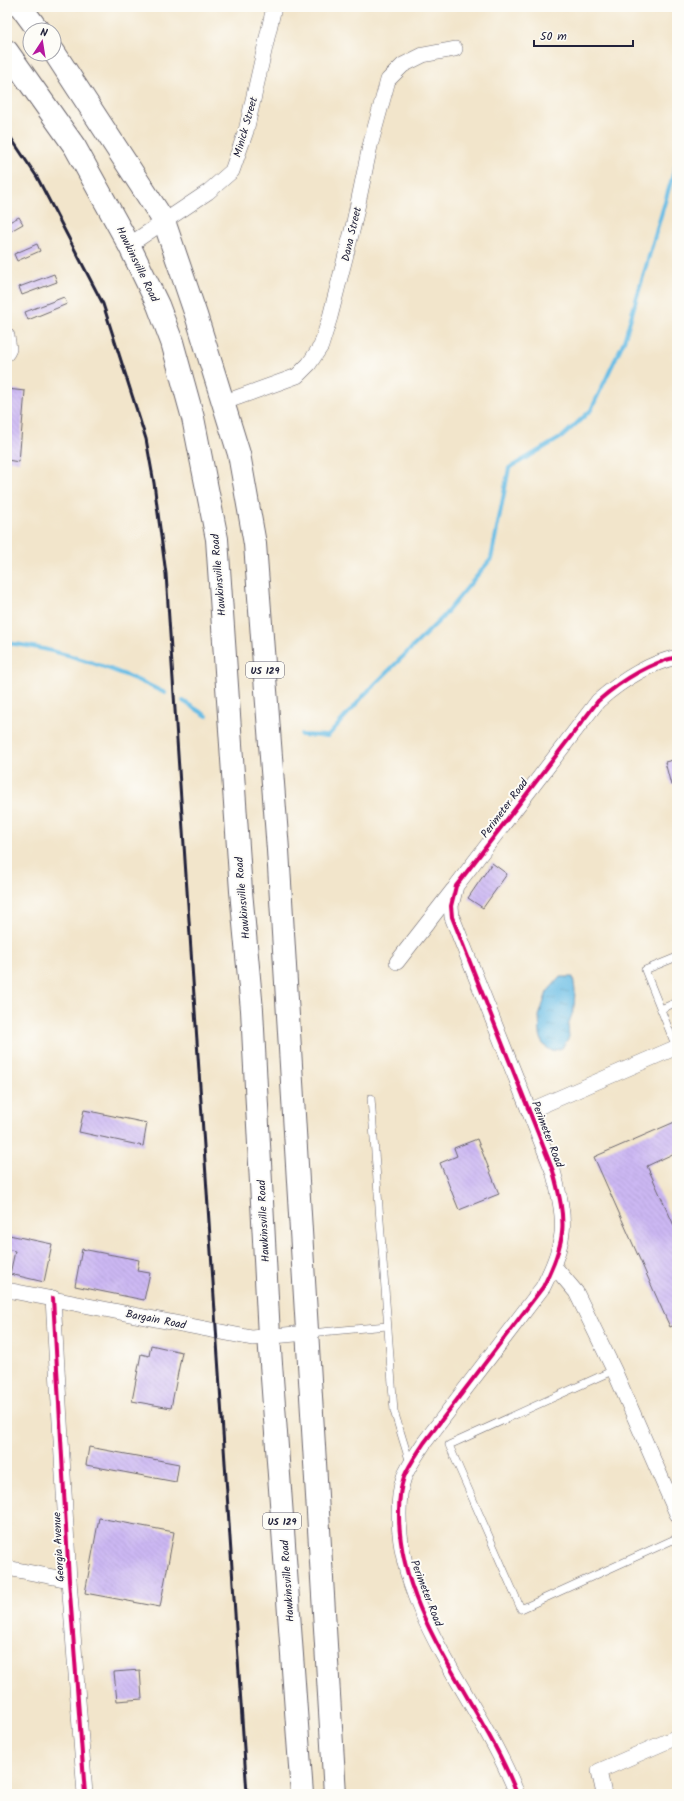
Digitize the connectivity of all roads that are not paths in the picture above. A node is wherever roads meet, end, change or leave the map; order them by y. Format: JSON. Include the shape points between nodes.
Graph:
{"nodes":[{"id":1,"x":20,"y":7,"type":"edge"},
{"id":2,"x":274,"y":7,"type":"edge"},
{"id":3,"x":32,"y":22,"type":"edge"},
{"id":4,"x":455,"y":49,"type":"dead end"},
{"id":5,"x":7,"y":51,"type":"edge"},
{"id":6,"x":60,"y":62,"type":"edge"},
{"id":7,"x":164,"y":222,"type":"junction"},
{"id":8,"x":129,"y":245,"type":"junction"},
{"id":9,"x":7,"y":336,"type":"edge"},
{"id":10,"x":7,"y":353,"type":"edge"},
{"id":11,"x":222,"y":403,"type":"junction"},
{"id":12,"x":677,"y":657,"type":"edge"},
{"id":13,"x":456,"y":886,"type":"junction"},
{"id":14,"x":677,"y":957,"type":"edge"},
{"id":15,"x":397,"y":962,"type":"dead end"},
{"id":16,"x":677,"y":1002,"type":"edge"},
{"id":17,"x":661,"y":1009,"type":"junction"},
{"id":18,"x":677,"y":1047,"type":"edge"},
{"id":19,"x":371,"y":1098,"type":"dead end"},
{"id":20,"x":530,"y":1111,"type":"junction"},
{"id":21,"x":554,"y":1266,"type":"junction"},
{"id":22,"x":7,"y":1290,"type":"edge"},
{"id":23,"x":53,"y":1298,"type":"junction"},
{"id":24,"x":387,"y":1326,"type":"junction"},
{"id":25,"x":306,"y":1333,"type":"junction"},
{"id":26,"x":269,"y":1336,"type":"junction"},
{"id":27,"x":614,"y":1370,"type":"junction"},
{"id":28,"x":410,"y":1466,"type":"junction"},
{"id":29,"x":677,"y":1514,"type":"edge"},
{"id":30,"x":677,"y":1538,"type":"edge"},
{"id":31,"x":7,"y":1568,"type":"edge"},
{"id":32,"x":69,"y":1580,"type":"junction"},
{"id":33,"x":677,"y":1737,"type":"edge"},
{"id":34,"x":85,"y":1794,"type":"edge"},
{"id":35,"x":302,"y":1794,"type":"edge"},
{"id":36,"x":335,"y":1794,"type":"edge"},
{"id":37,"x":517,"y":1794,"type":"edge"},
{"id":38,"x":604,"y":1794,"type":"edge"}],
"edges":[{"from":1,"to":3,"type":"main road"},
{"from":2,"to":7,"type":"street","name":"Minick Street","via":[[246,131],[232,171],[208,192]]},
{"from":4,"to":11,"type":"street","name":"Dana Street","via":[[423,55],[403,65],[388,80],[330,317],[321,346],[310,364],[296,376]]},
{"from":5,"to":8,"type":"main road","name":"Hawkinsville Road","number":"US 129","via":[[75,147]]},
{"from":6,"to":7,"type":"main road","number":"US 129"},
{"from":7,"to":8,"type":"street","name":"Minick Street"},
{"from":7,"to":11,"type":"main road","number":"US 129","via":[[196,315]]},
{"from":8,"to":26,"type":"main road","name":"Hawkinsville Road","number":"US 129","via":[[158,305],[184,380],[216,540],[240,883],[252,1010]]},
{"from":9,"to":10,"type":"street"},
{"from":11,"to":25,"type":"main road","number":"US 129","via":[[239,454],[255,544],[278,850]]},
{"from":12,"to":13,"type":"street","name":"Perimeter Road","via":[[659,661],[620,682],[598,701]]},
{"from":13,"to":15,"type":"street"},
{"from":13,"to":20,"type":"street","name":"Perimeter Road","via":[[451,906],[452,917]]},
{"from":14,"to":17,"type":"lane","via":[[645,970]]},
{"from":16,"to":17,"type":"lane"},
{"from":17,"to":18,"type":"lane"},
{"from":18,"to":20,"type":"street"},
{"from":19,"to":24,"type":"lane"},
{"from":20,"to":21,"type":"street","name":"Perimeter Road","via":[[553,1171],[563,1215],[561,1244]]},
{"from":21,"to":27,"type":"street","via":[[576,1292]]},
{"from":21,"to":28,"type":"street","name":"Perimeter Road","via":[[543,1287]]},
{"from":22,"to":23,"type":"street","name":"Bargain Road"},
{"from":23,"to":26,"type":"street","name":"Bargain Road","via":[[252,1338]]},
{"from":23,"to":32,"type":"street","name":"Georgia Avenue"},
{"from":24,"to":25,"type":"lane"},
{"from":24,"to":28,"type":"lane","via":[[394,1411]]},
{"from":25,"to":26,"type":"street","name":"Bargain Road"},
{"from":25,"to":36,"type":"main road","number":"US 129"},
{"from":26,"to":35,"type":"main road","name":"Hawkinsville Road","number":"US 129"},
{"from":27,"to":29,"type":"street"},
{"from":27,"to":30,"type":"lane","via":[[449,1445],[521,1609]]},
{"from":28,"to":37,"type":"street","name":"Perimeter Road","via":[[401,1491],[399,1524],[402,1551],[411,1583],[438,1646],[485,1727]]},
{"from":31,"to":32,"type":"street"},
{"from":32,"to":34,"type":"street","name":"Georgia Avenue"},
{"from":33,"to":38,"type":"street","via":[[599,1771]]}]}
